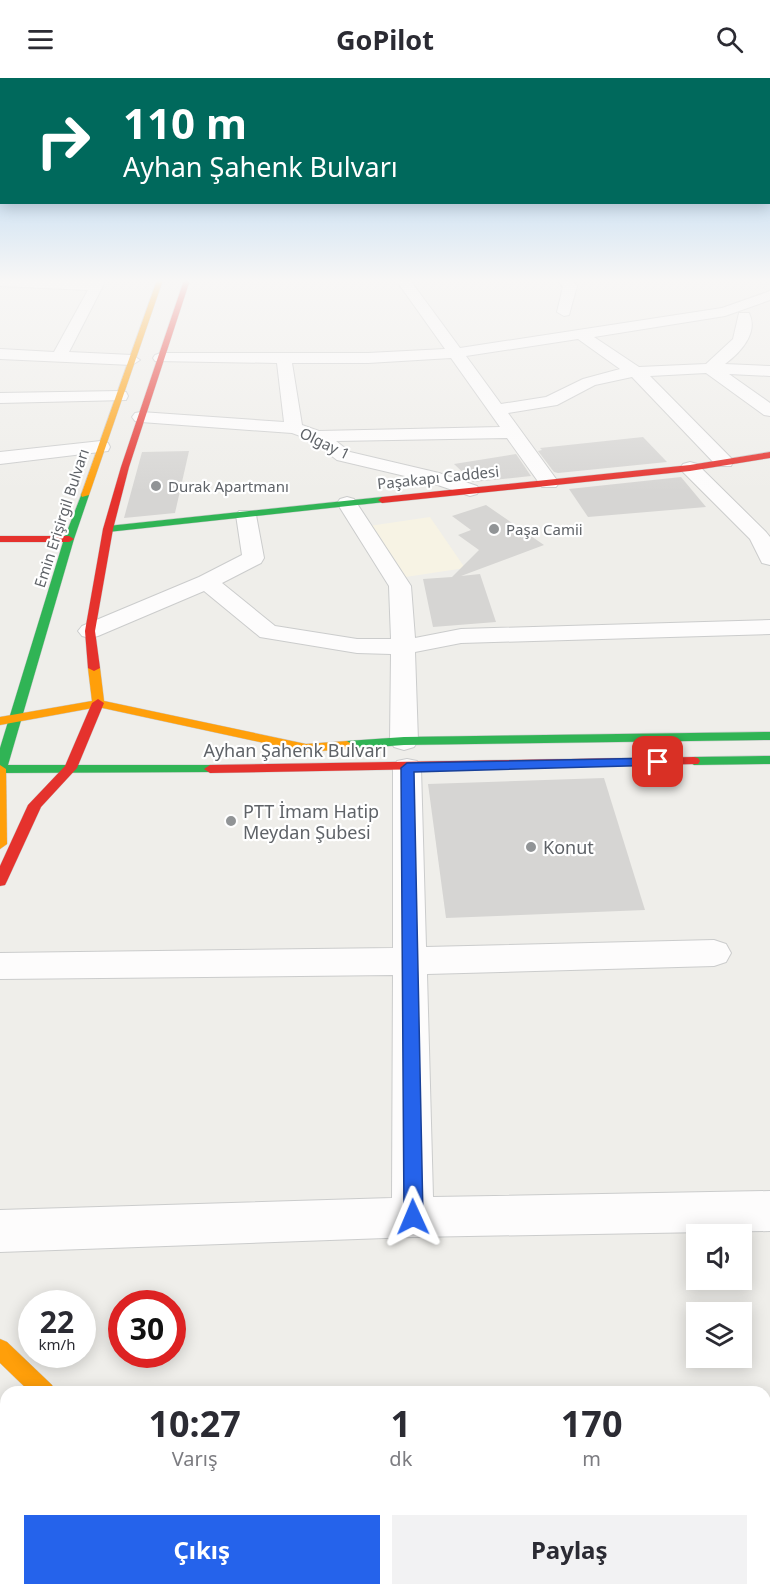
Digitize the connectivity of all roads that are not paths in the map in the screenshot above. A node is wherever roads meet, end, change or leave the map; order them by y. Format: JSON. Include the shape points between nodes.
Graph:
{"nodes":[{"id":1,"x":62,"y":351,"type":"edge"},
{"id":2,"x":135,"y":351,"type":"edge"},
{"id":3,"x":163,"y":351,"type":"edge"},
{"id":4,"x":471,"y":351,"type":"edge"},
{"id":5,"x":605,"y":351,"type":"edge"},
{"id":6,"x":732,"y":351,"type":"edge"},
{"id":7,"x":458,"y":353,"type":"junction"},
{"id":8,"x":0,"y":354,"type":"edge"},
{"id":9,"x":59,"y":357,"type":"junction"},
{"id":10,"x":161,"y":358,"type":"junction"},
{"id":11,"x":284,"y":359,"type":"junction"},
{"id":12,"x":132,"y":360,"type":"junction"},
{"id":13,"x":712,"y":370,"type":"junction"},
{"id":14,"x":634,"y":371,"type":"junction"},
{"id":15,"x":770,"y":371,"type":"edge"},
{"id":16,"x":120,"y":396,"type":"junction"},
{"id":17,"x":0,"y":398,"type":"edge"},
{"id":18,"x":498,"y":410,"type":"junction"},
{"id":19,"x":770,"y":411,"type":"edge"},
{"id":20,"x":141,"y":417,"type":"junction"},
{"id":21,"x":294,"y":428,"type":"junction"},
{"id":22,"x":514,"y":432,"type":"junction"},
{"id":23,"x":316,"y":436,"type":"junction"},
{"id":24,"x":101,"y":447,"type":"junction"},
{"id":25,"x":770,"y":455,"type":"edge"},
{"id":26,"x":0,"y":458,"type":"edge"},
{"id":27,"x":724,"y":462,"type":"junction"},
{"id":28,"x":690,"y":468,"type":"junction"},
{"id":29,"x":549,"y":483,"type":"junction"},
{"id":30,"x":470,"y":490,"type":"junction"},
{"id":31,"x":347,"y":502,"type":"junction"},
{"id":32,"x":246,"y":515,"type":"junction"},
{"id":33,"x":108,"y":529,"type":"junction"},
{"id":34,"x":765,"y":536,"type":"edge"},
{"id":35,"x":0,"y":539,"type":"edge"},
{"id":36,"x":69,"y":539,"type":"junction"},
{"id":37,"x":770,"y":558,"type":"edge"},
{"id":38,"x":207,"y":582,"type":"junction"},
{"id":39,"x":770,"y":627,"type":"edge"},
{"id":40,"x":90,"y":631,"type":"junction"},
{"id":41,"x":403,"y":647,"type":"junction"},
{"id":42,"x":98,"y":703,"type":"junction"},
{"id":43,"x":16,"y":718,"type":"junction"},
{"id":44,"x":0,"y":721,"type":"edge"},
{"id":45,"x":770,"y":736,"type":"edge"},
{"id":46,"x":405,"y":754,"type":"junction"},
{"id":47,"x":770,"y":759,"type":"edge"},
{"id":48,"x":71,"y":768,"type":"junction"},
{"id":49,"x":0,"y":769,"type":"edge"},
{"id":50,"x":0,"y":844,"type":"edge"},
{"id":51,"x":0,"y":881,"type":"edge"},
{"id":52,"x":714,"y":953,"type":"dead end"},
{"id":53,"x":408,"y":961,"type":"junction"},
{"id":54,"x":0,"y":966,"type":"edge"},
{"id":55,"x":770,"y":1211,"type":"edge"},
{"id":56,"x":413,"y":1217,"type":"junction"},
{"id":57,"x":0,"y":1231,"type":"edge"},
{"id":58,"x":0,"y":1349,"type":"edge"},
{"id":59,"x":39,"y":1386,"type":"edge"}],
"edges":[{"from":1,"to":9,"type":"street"},
{"from":2,"to":12,"type":"main road","name":"Emin Erişirgil Bulvarı"},
{"from":3,"to":10,"type":"main road"},
{"from":4,"to":7,"type":"street"},
{"from":5,"to":14,"type":"street"},
{"from":6,"to":13,"type":"street"},
{"from":7,"to":11,"type":"street"},
{"from":7,"to":18,"type":"street"},
{"from":8,"to":9,"type":"street"},
{"from":9,"to":12,"type":"street"},
{"from":10,"to":11,"type":"street"},
{"from":10,"to":20,"type":"main road"},
{"from":11,"to":21,"type":"street"},
{"from":12,"to":16,"type":"main road","name":"Emin Erişirgil Bulvarı"},
{"from":13,"to":14,"type":"street"},
{"from":13,"to":15,"type":"street"},
{"from":13,"to":19,"type":"street"},
{"from":14,"to":18,"type":"street","via":[[590,382],[551,401]]},
{"from":14,"to":27,"type":"street"},
{"from":16,"to":17,"type":"street"},
{"from":16,"to":24,"type":"main road","name":"Emin Erişirgil Bulvarı"},
{"from":18,"to":22,"type":"street"},
{"from":20,"to":21,"type":"street","name":"Olgay 1"},
{"from":20,"to":33,"type":"main road"},
{"from":21,"to":23,"type":"street","name":"Olgay 1"},
{"from":22,"to":23,"type":"street"},
{"from":22,"to":29,"type":"street"},
{"from":23,"to":30,"type":"street","name":"Olgay 1","via":[[344,456]]},
{"from":24,"to":26,"type":"street"},
{"from":24,"to":36,"type":"main road","name":"Emin Erişirgil Bulvarı"},
{"from":25,"to":27,"type":"main road","name":"Paşakapı Caddesi"},
{"from":27,"to":28,"type":"main road","name":"Paşakapı Caddesi"},
{"from":28,"to":29,"type":"main road","name":"Paşakapı Caddesi"},
{"from":28,"to":34,"type":"street"},
{"from":29,"to":30,"type":"main road","name":"Paşakapı Caddesi"},
{"from":30,"to":31,"type":"main road","name":"Paşakapı Caddesi"},
{"from":31,"to":32,"type":"main road","name":"Paşakapı Caddesi"},
{"from":31,"to":41,"type":"street","via":[[400,586]]},
{"from":32,"to":33,"type":"main road","name":"Paşakapı Caddesi"},
{"from":32,"to":38,"type":"street","via":[[253,558]]},
{"from":33,"to":40,"type":"main road"},
{"from":34,"to":37,"type":"street"},
{"from":35,"to":36,"type":"main road"},
{"from":36,"to":43,"type":"main road","name":"Emin Erişirgil Bulvarı"},
{"from":38,"to":40,"type":"street"},
{"from":38,"to":41,"type":"street","via":[[268,632],[357,646]]},
{"from":39,"to":41,"type":"street","via":[[461,636]]},
{"from":40,"to":42,"type":"main road"},
{"from":41,"to":46,"type":"street"},
{"from":42,"to":43,"type":"main road"},
{"from":42,"to":46,"type":"main road","name":"Ayhan Şahenk Bulvarı","via":[[306,748]]},
{"from":42,"to":48,"type":"main road"},
{"from":43,"to":44,"type":"main road"},
{"from":43,"to":49,"type":"main road","name":"Emin Erişirgil Bulvarı"},
{"from":45,"to":46,"type":"main road","name":"Ayhan Şahenk Bulvarı"},
{"from":46,"to":47,"type":"main road","name":"Ayhan Şahenk Bulvarı"},
{"from":46,"to":48,"type":"main road","name":"Ayhan Şahenk Bulvarı"},
{"from":46,"to":53,"type":"street"},
{"from":48,"to":49,"type":"main road","name":"Ayhan Şahenk Bulvarı"},
{"from":48,"to":51,"type":"main road","via":[[34,805]]},
{"from":49,"to":50,"type":"main road","name":"Emin Erişirgil Bulvarı"},
{"from":52,"to":53,"type":"street"},
{"from":53,"to":54,"type":"street"},
{"from":53,"to":56,"type":"street"},
{"from":55,"to":56,"type":"street"},
{"from":56,"to":57,"type":"street"},
{"from":58,"to":59,"type":"main road"}]}
